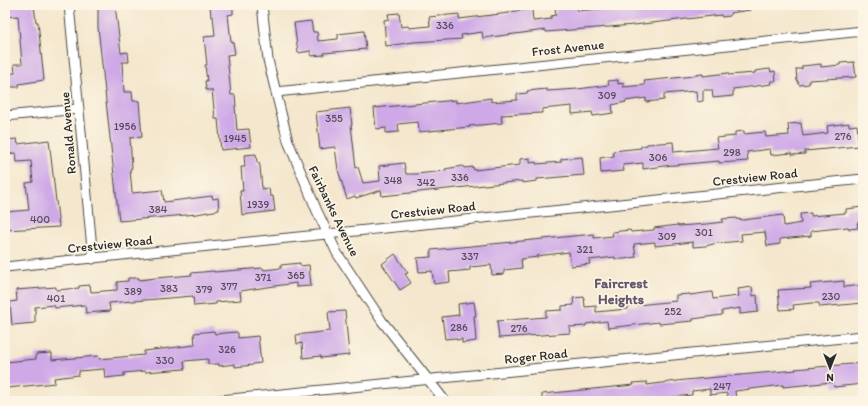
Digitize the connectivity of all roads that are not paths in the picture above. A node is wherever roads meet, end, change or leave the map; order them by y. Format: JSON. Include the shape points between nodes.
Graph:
{"nodes":[{"id":1,"x":69,"y":5,"type":"edge"},
{"id":2,"x":262,"y":5,"type":"edge"},
{"id":3,"x":863,"y":31,"type":"edge"},
{"id":4,"x":276,"y":92,"type":"junction"},
{"id":5,"x":79,"y":109,"type":"junction"},
{"id":6,"x":5,"y":116,"type":"edge"},
{"id":7,"x":863,"y":179,"type":"edge"},
{"id":8,"x":329,"y":234,"type":"junction"},
{"id":9,"x":93,"y":259,"type":"junction"},
{"id":10,"x":5,"y":267,"type":"edge"},
{"id":11,"x":863,"y":336,"type":"edge"},
{"id":12,"x":428,"y":379,"type":"junction"},
{"id":13,"x":270,"y":398,"type":"edge"},
{"id":14,"x":212,"y":401,"type":"edge"},
{"id":15,"x":445,"y":401,"type":"edge"}],
"edges":[{"from":1,"to":5,"type":"street","name":"Ronald Avenue"},
{"from":2,"to":4,"type":"street","name":"Fairbanks Avenue","via":[[268,60]]},
{"from":3,"to":4,"type":"street","name":"Frost Avenue"},
{"from":4,"to":8,"type":"street","name":"Fairbanks Avenue","via":[[288,141]]},
{"from":5,"to":6,"type":"street"},
{"from":5,"to":9,"type":"street","name":"Ronald Avenue"},
{"from":7,"to":8,"type":"street","name":"Crestview Road"},
{"from":8,"to":9,"type":"street","name":"Crestview Road"},
{"from":8,"to":12,"type":"street","name":"Fairbanks Avenue","via":[[337,253],[382,321]]},
{"from":9,"to":10,"type":"street","name":"Crestview Road"},
{"from":11,"to":12,"type":"street","name":"Roger Road"},
{"from":12,"to":13,"type":"street","name":"Roger Road"},
{"from":12,"to":15,"type":"street","name":"Fairbanks Avenue"},
{"from":13,"to":14,"type":"street","name":"Roger Road"}]}
